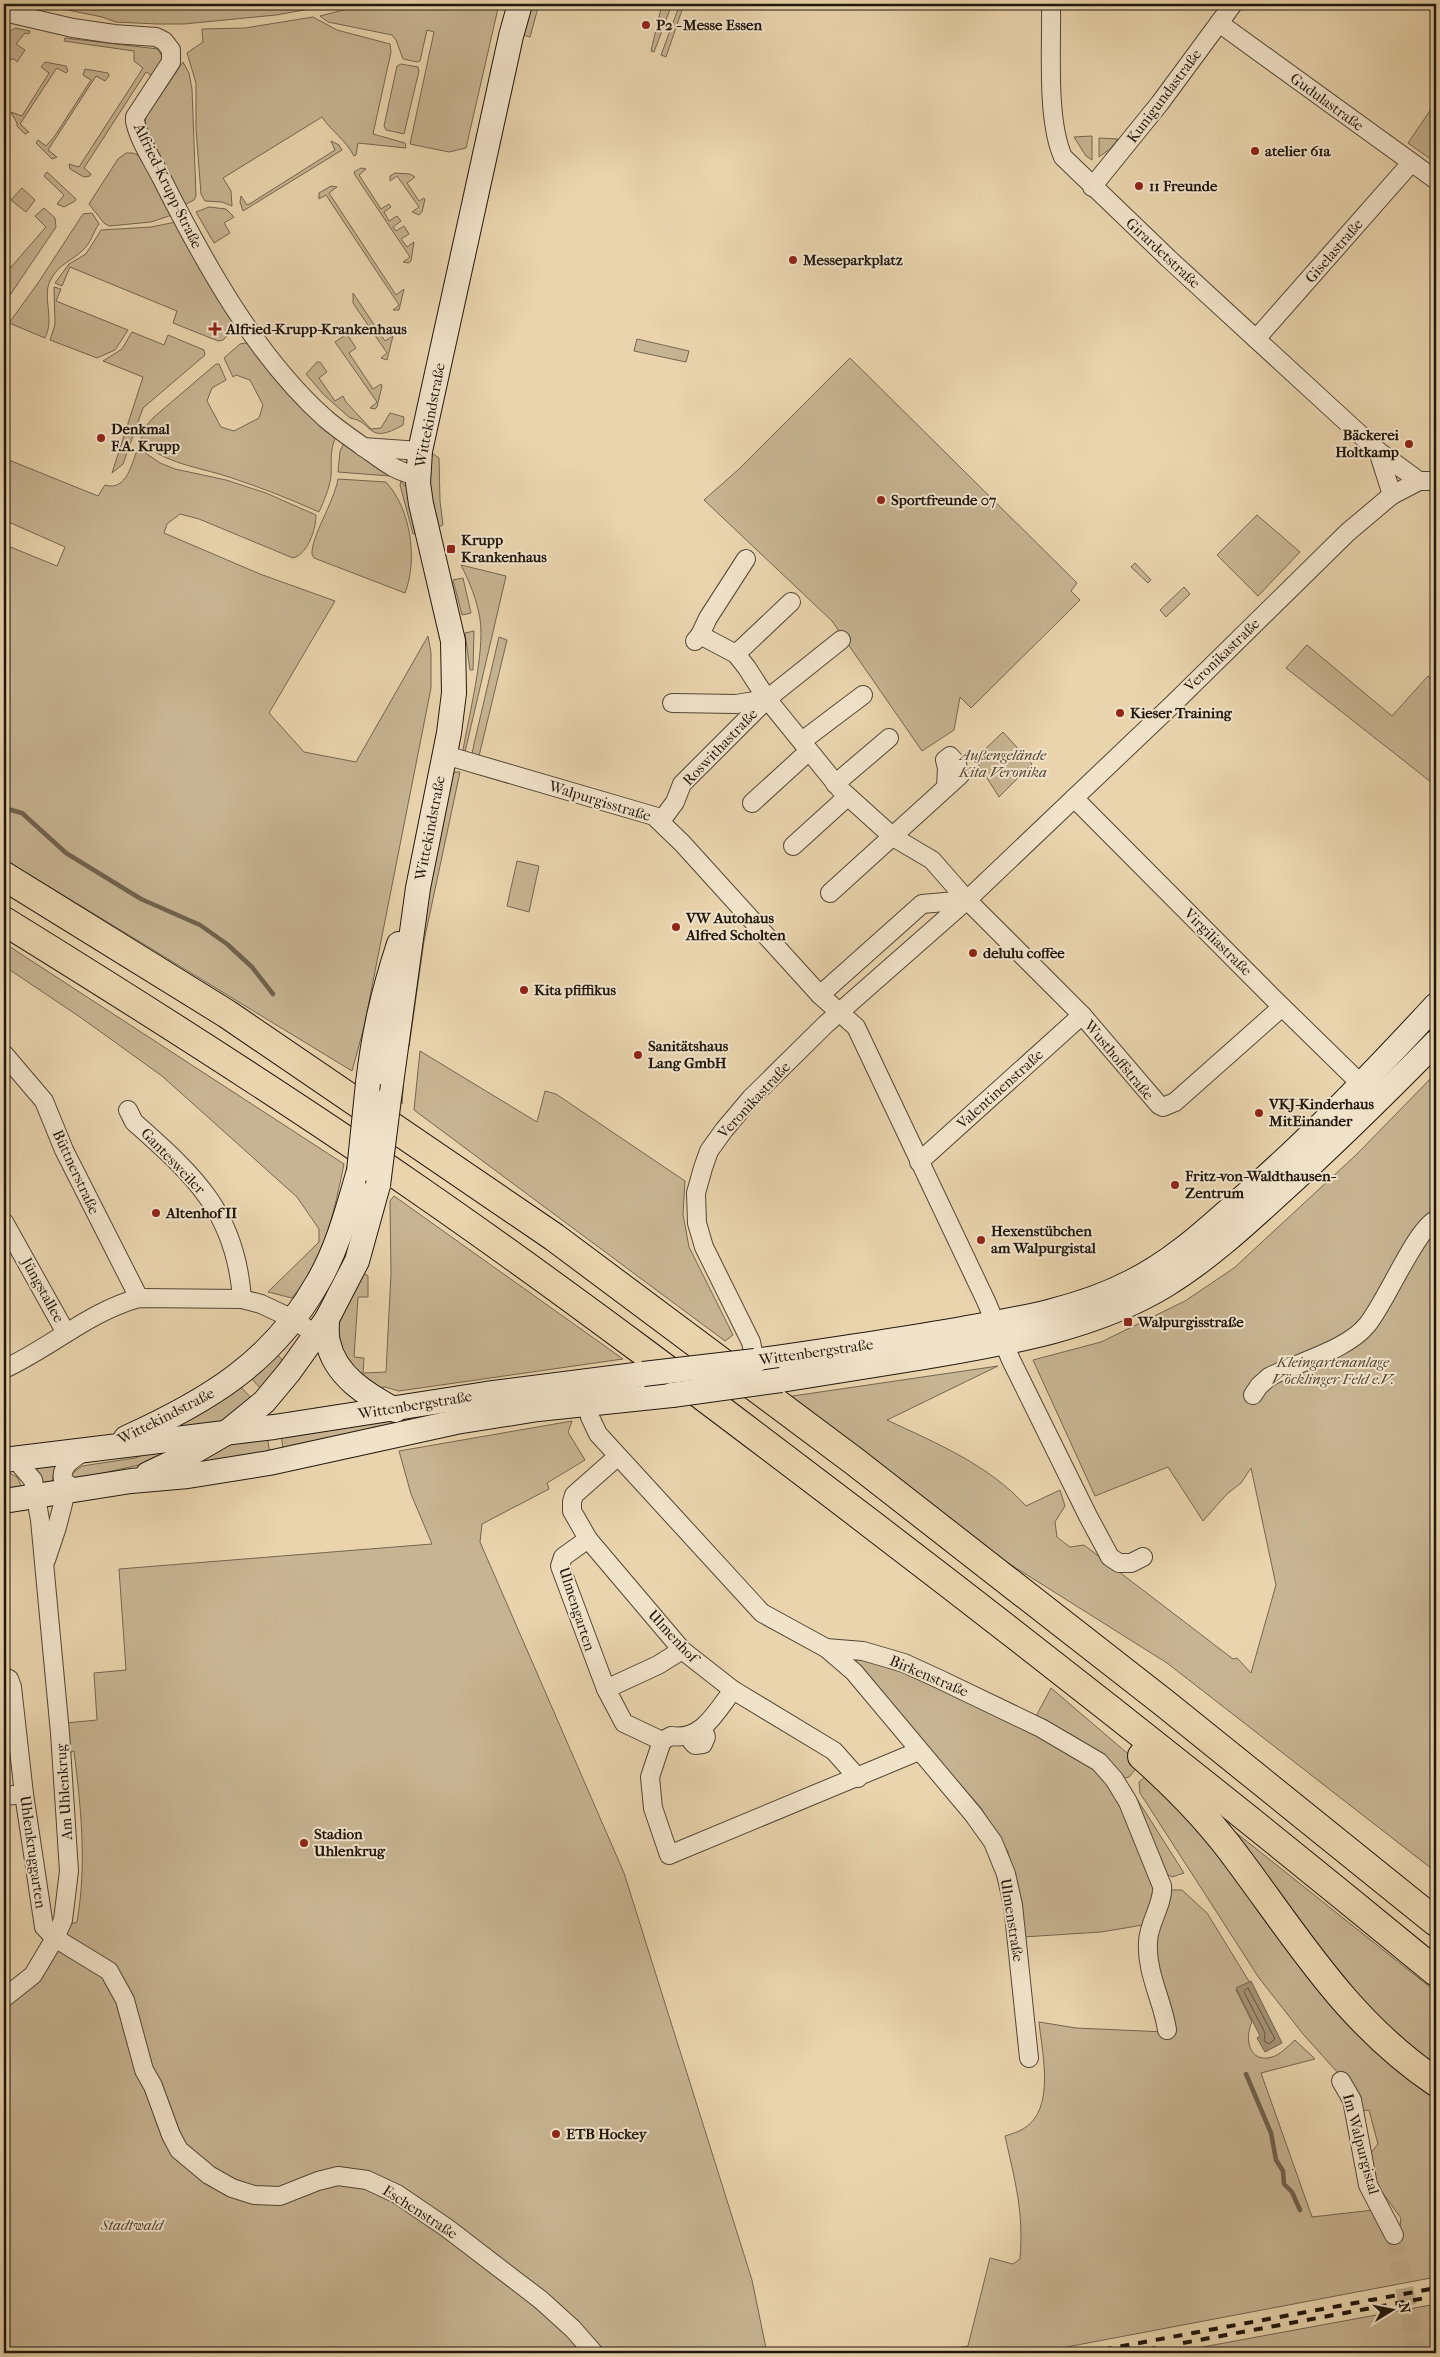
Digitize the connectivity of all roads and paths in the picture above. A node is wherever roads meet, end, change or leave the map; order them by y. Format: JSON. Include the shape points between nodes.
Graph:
{"nodes":[{"id":1,"x":520,"y":4,"type":"edge"},
{"id":2,"x":1051,"y":4,"type":"edge"},
{"id":3,"x":1233,"y":4,"type":"edge"},
{"id":4,"x":4,"y":12,"type":"edge"},
{"id":5,"x":1219,"y":23,"type":"junction"},
{"id":6,"x":1411,"y":164,"type":"junction"},
{"id":7,"x":1436,"y":180,"type":"edge"},
{"id":8,"x":1092,"y":187,"type":"junction"},
{"id":9,"x":1256,"y":339,"type":"junction"},
{"id":10,"x":363,"y":447,"type":"junction"},
{"id":11,"x":420,"y":451,"type":"junction"},
{"id":12,"x":1378,"y":452,"type":"junction"},
{"id":13,"x":418,"y":476,"type":"junction"},
{"id":14,"x":1428,"y":481,"type":"edge"},
{"id":15,"x":1392,"y":495,"type":"junction"},
{"id":16,"x":746,"y":559,"type":"dead end"},
{"id":17,"x":791,"y":602,"type":"dead end"},
{"id":18,"x":841,"y":640,"type":"dead end"},
{"id":19,"x":736,"y":654,"type":"junction"},
{"id":20,"x":863,"y":695,"type":"dead end"},
{"id":21,"x":767,"y":699,"type":"junction"},
{"id":22,"x":672,"y":703,"type":"dead end"},
{"id":23,"x":889,"y":738,"type":"dead end"},
{"id":24,"x":806,"y":746,"type":"junction"},
{"id":25,"x":445,"y":755,"type":"junction"},
{"id":26,"x":835,"y":784,"type":"junction"},
{"id":27,"x":946,"y":787,"type":"dead end"},
{"id":28,"x":847,"y":797,"type":"junction"},
{"id":29,"x":1074,"y":798,"type":"junction"},
{"id":30,"x":752,"y":802,"type":"dead end"},
{"id":31,"x":661,"y":821,"type":"junction"},
{"id":32,"x":893,"y":837,"type":"junction"},
{"id":33,"x":793,"y":846,"type":"dead end"},
{"id":34,"x":4,"y":876,"type":"edge"},
{"id":35,"x":418,"y":888,"type":"junction"},
{"id":36,"x":830,"y":892,"type":"dead end"},
{"id":37,"x":967,"y":900,"type":"junction"},
{"id":38,"x":4,"y":921,"type":"edge"},
{"id":39,"x":820,"y":996,"type":"junction"},
{"id":40,"x":1436,"y":1005,"type":"edge"},
{"id":41,"x":1282,"y":1007,"type":"junction"},
{"id":42,"x":840,"y":1011,"type":"junction"},
{"id":43,"x":1082,"y":1016,"type":"junction"},
{"id":44,"x":1436,"y":1042,"type":"edge"},
{"id":45,"x":4,"y":1054,"type":"edge"},
{"id":46,"x":1362,"y":1085,"type":"junction"},
{"id":47,"x":128,"y":1110,"type":"dead end"},
{"id":48,"x":919,"y":1162,"type":"junction"},
{"id":49,"x":1436,"y":1220,"type":"edge"},
{"id":50,"x":4,"y":1222,"type":"edge"},
{"id":51,"x":139,"y":1298,"type":"junction"},
{"id":52,"x":242,"y":1299,"type":"junction"},
{"id":53,"x":293,"y":1319,"type":"junction"},
{"id":54,"x":321,"y":1327,"type":"junction"},
{"id":55,"x":66,"y":1333,"type":"junction"},
{"id":56,"x":1000,"y":1333,"type":"junction"},
{"id":57,"x":755,"y":1361,"type":"junction"},
{"id":58,"x":4,"y":1369,"type":"edge"},
{"id":59,"x":583,"y":1380,"type":"junction"},
{"id":60,"x":1253,"y":1395,"type":"dead end"},
{"id":61,"x":586,"y":1404,"type":"junction"},
{"id":62,"x":394,"y":1410,"type":"junction"},
{"id":63,"x":226,"y":1433,"type":"junction"},
{"id":64,"x":94,"y":1449,"type":"junction"},
{"id":65,"x":617,"y":1456,"type":"junction"},
{"id":66,"x":9,"y":1459,"type":"edge"},
{"id":67,"x":131,"y":1481,"type":"junction"},
{"id":68,"x":73,"y":1490,"type":"junction"},
{"id":69,"x":36,"y":1497,"type":"junction"},
{"id":70,"x":4,"y":1501,"type":"edge"},
{"id":71,"x":588,"y":1539,"type":"junction"},
{"id":72,"x":1143,"y":1557,"type":"dead end"},
{"id":73,"x":44,"y":1565,"type":"junction"},
{"id":74,"x":826,"y":1648,"type":"junction"},
{"id":75,"x":682,"y":1650,"type":"junction"},
{"id":76,"x":1056,"y":1667,"type":"junction"},
{"id":77,"x":4,"y":1677,"type":"edge"},
{"id":78,"x":606,"y":1689,"type":"junction"},
{"id":79,"x":733,"y":1690,"type":"junction"},
{"id":80,"x":662,"y":1741,"type":"junction"},
{"id":81,"x":919,"y":1751,"type":"junction"},
{"id":82,"x":858,"y":1778,"type":"junction"},
{"id":83,"x":24,"y":1794,"type":"junction"},
{"id":84,"x":4,"y":1796,"type":"edge"},
{"id":85,"x":1400,"y":1893,"type":"junction"},
{"id":86,"x":1436,"y":1915,"type":"edge"},
{"id":87,"x":1436,"y":1922,"type":"edge"},
{"id":88,"x":54,"y":1938,"type":"junction"},
{"id":89,"x":1436,"y":1972,"type":"edge"},
{"id":90,"x":4,"y":1998,"type":"edge"},
{"id":91,"x":1166,"y":2030,"type":"dead end"},
{"id":92,"x":1029,"y":2058,"type":"dead end"},
{"id":93,"x":1341,"y":2081,"type":"dead end"},
{"id":94,"x":1436,"y":2082,"type":"edge"},
{"id":95,"x":1394,"y":2235,"type":"tunnel mouth"},
{"id":96,"x":594,"y":2353,"type":"edge"}],
"edges":[{"from":1,"to":11,"type":"main road","name":"Wittekindstraße"},
{"from":2,"to":8,"type":"street","name":"Girardetstraße","via":[[1054,130],[1063,157]]},
{"from":3,"to":5,"type":"street","name":"Kunigundastraße"},
{"from":4,"to":10,"type":"street","name":"Alfried-Krupp-Straße","via":[[73,28],[156,37],[166,43],[171,52],[171,62],[135,117],[136,126],[202,256],[248,327],[299,392],[325,418]]},
{"from":5,"to":6,"type":"street","name":"Gudulastraße"},
{"from":5,"to":8,"type":"street","name":"Kunigundastraße"},
{"from":6,"to":7,"type":"street","name":"Gudulastraße"},
{"from":6,"to":9,"type":"street","name":"Giselastraße"},
{"from":8,"to":9,"type":"street","name":"Girardetstraße"},
{"from":9,"to":12,"type":"street","name":"Girardetstraße"},
{"from":10,"to":11,"type":"street"},
{"from":10,"to":13,"type":"street","name":"Alfried-Krupp-Straße","via":[[398,470]]},
{"from":11,"to":13,"type":"main road","name":"Wittekindstraße"},
{"from":12,"to":14,"type":"street","name":"Girardetstraße"},
{"from":12,"to":15,"type":"street","name":"Girardetstraße"},
{"from":13,"to":25,"type":"main road","name":"Wittekindstraße","via":[[426,528],[454,648],[454,693]]},
{"from":14,"to":15,"type":"street","name":"Veronikastraße"},
{"from":15,"to":29,"type":"street","name":"Veronikastraße","via":[[1320,558]]},
{"from":16,"to":19,"type":"street","name":"Roswithastraße","via":[[697,638]]},
{"from":17,"to":19,"type":"street"},
{"from":18,"to":21,"type":"street","name":"Roswithastraße"},
{"from":19,"to":21,"type":"street","name":"Roswithastraße"},
{"from":20,"to":24,"type":"street"},
{"from":21,"to":22,"type":"street","name":"Roswithastraße","via":[[736,704]]},
{"from":21,"to":24,"type":"street","name":"Roswithastraße"},
{"from":21,"to":31,"type":"street","name":"Roswithastraße","via":[[682,784],[676,802]]},
{"from":23,"to":26,"type":"street"},
{"from":24,"to":26,"type":"street","name":"Roswithastraße"},
{"from":24,"to":30,"type":"street"},
{"from":25,"to":31,"type":"street","name":"Walpurgisstraße","via":[[654,816]]},
{"from":25,"to":35,"type":"main road","name":"Wittekindstraße"},
{"from":26,"to":28,"type":"street","name":"Roswithastraße"},
{"from":27,"to":32,"type":"street"},
{"from":28,"to":32,"type":"street","name":"Roswithastraße"},
{"from":28,"to":33,"type":"street"},
{"from":29,"to":37,"type":"street","name":"Veronikastraße"},
{"from":29,"to":41,"type":"street","name":"Virgiliastraße"},
{"from":31,"to":39,"type":"street","name":"Walpurgisstraße"},
{"from":32,"to":36,"type":"street"},
{"from":32,"to":37,"type":"street","name":"Roswithastraße","via":[[932,860]]},
{"from":34,"to":85,"type":"highway","via":[[227,1014],[554,1237],[854,1461]]},
{"from":35,"to":53,"type":"main road","name":"Wittekindstraße","bridge":true,"via":[[385,987],[374,1035],[359,1171],[335,1246],[318,1282]]},
{"from":35,"to":54,"type":"main road","name":"Wittekindstraße","bridge":true,"via":[[378,1185],[357,1261]]},
{"from":37,"to":39,"type":"street","via":[[922,904]]},
{"from":37,"to":42,"type":"street","name":"Veronikastraße"},
{"from":37,"to":43,"type":"street","name":"Wusthoffstraße"},
{"from":38,"to":76,"type":"highway","via":[[288,1102],[533,1270]]},
{"from":39,"to":42,"type":"street","name":"Walpurgisstraße"},
{"from":40,"to":46,"type":"main road","name":"Wittenbergstraße"},
{"from":41,"to":43,"type":"street","name":"Wusthoffstraße","via":[[1175,1102],[1163,1107]]},
{"from":41,"to":46,"type":"street","name":"Virgiliastraße"},
{"from":42,"to":48,"type":"street","name":"Walpurgisstraße","via":[[856,1027]]},
{"from":42,"to":57,"type":"street","name":"Veronikastraße","via":[[751,1098],[724,1130],[709,1150],[696,1193],[697,1223],[704,1248],[751,1342]]},
{"from":43,"to":48,"type":"street","name":"Valentinenstraße"},
{"from":44,"to":56,"type":"main road","name":"Wittenbergstraße","via":[[1353,1126],[1220,1248],[1165,1286],[1077,1324]]},
{"from":45,"to":51,"type":"street","name":"Büttnerstraße","via":[[44,1101],[64,1150]]},
{"from":46,"to":56,"type":"main road","name":"Wittenbergstraße","via":[[1299,1148],[1169,1261],[1091,1300],[1031,1316]]},
{"from":47,"to":52,"type":"street","name":"Gantesweiler","via":[[134,1122],[194,1179],[217,1209],[238,1263]]},
{"from":48,"to":56,"type":"street","name":"Walpurgisstraße"},
{"from":49,"to":60,"type":"street","via":[[1419,1236],[1366,1328],[1352,1339],[1270,1377]]},
{"from":50,"to":55,"type":"street","name":"Jüngstallee"},
{"from":51,"to":52,"type":"street"},
{"from":51,"to":55,"type":"street","via":[[126,1301]]},
{"from":52,"to":53,"type":"street"},
{"from":53,"to":54,"type":"street"},
{"from":53,"to":64,"type":"main road","name":"Wittekindstraße","via":[[269,1349],[210,1396],[166,1420]]},
{"from":54,"to":62,"type":"main road","via":[[336,1362],[347,1377],[365,1393]]},
{"from":54,"to":63,"type":"main road","name":"Wittekindstraße","via":[[264,1402]]},
{"from":55,"to":58,"type":"street"},
{"from":56,"to":57,"type":"main road","name":"Wittenbergstraße","via":[[882,1343]]},
{"from":56,"to":61,"type":"main road","name":"Wittenbergstraße","bridge":true,"via":[[781,1380]]},
{"from":56,"to":72,"type":"street","name":"Walpurgisstraße","via":[[1110,1557],[1120,1564],[1132,1563]]},
{"from":57,"to":59,"type":"main road","name":"Wittenbergstraße","bridge":true},
{"from":59,"to":61,"type":"street","name":"Birkenstraße"},
{"from":59,"to":62,"type":"main road","name":"Wittenbergstraße"},
{"from":61,"to":65,"type":"street","name":"Birkenstraße","via":[[598,1434]]},
{"from":61,"to":67,"type":"main road","name":"Wittenbergstraße","via":[[456,1422],[260,1464]]},
{"from":62,"to":63,"type":"main road","name":"Wittenbergstraße"},
{"from":63,"to":64,"type":"main road","name":"Wittenbergstraße"},
{"from":63,"to":67,"type":"main road","name":"Wittekindstraße"},
{"from":64,"to":66,"type":"main road","name":"Wittenbergstraße"},
{"from":64,"to":68,"type":"street","name":"Wittenbergstraße","via":[[65,1465],[62,1470],[63,1481]]},
{"from":65,"to":71,"type":"street","name":"Ulmenhof","via":[[574,1495],[572,1512]]},
{"from":65,"to":74,"type":"street","name":"Birkenstraße","via":[[762,1613]]},
{"from":66,"to":69,"type":"street","name":"Am Uhlenkrug","via":[[32,1480]]},
{"from":67,"to":68,"type":"main road","name":"Wittenbergstraße"},
{"from":68,"to":69,"type":"main road","name":"Wittenbergstraße"},
{"from":68,"to":73,"type":"street","name":"Am Uhlenkrug"},
{"from":69,"to":70,"type":"main road","name":"Wittenbergstraße"},
{"from":69,"to":73,"type":"street","name":"Am Uhlenkrug"},
{"from":71,"to":75,"type":"street","name":"Ulmenhof"},
{"from":71,"to":78,"type":"street","name":"Ulmengarten","via":[[563,1557],[560,1566]]},
{"from":73,"to":88,"type":"street","name":"Am Uhlenkrug","via":[[69,1871],[63,1920]]},
{"from":74,"to":81,"type":"street","name":"Ulmenstraße","via":[[854,1672]]},
{"from":74,"to":91,"type":"street","name":"Birkenstraße","via":[[863,1651],[904,1663],[1041,1728],[1086,1753],[1105,1768],[1128,1802],[1162,1886],[1148,1945],[1151,1972]]},
{"from":75,"to":78,"type":"street"},
{"from":75,"to":79,"type":"street","name":"Ulmenhof"},
{"from":76,"to":89,"type":"highway"},
{"from":76,"to":94,"type":"highway","via":[[1086,1706],[1162,1774],[1217,1834],[1342,1999],[1395,2051]]},
{"from":77,"to":83,"type":"street","name":"Uhlenkruggarten","via":[[12,1686]]},
{"from":78,"to":80,"type":"street","name":"Ulmengarten","via":[[624,1723]]},
{"from":79,"to":80,"type":"street","via":[[702,1729]]},
{"from":79,"to":82,"type":"street","name":"Ulmenhof","via":[[834,1750]]},
{"from":80,"to":82,"type":"street","via":[[650,1777],[653,1808],[669,1855]]},
{"from":81,"to":82,"type":"street"},
{"from":81,"to":92,"type":"street","name":"Ulmenstraße","via":[[993,1842],[1006,1874],[1013,1905]]},
{"from":83,"to":84,"type":"street"},
{"from":83,"to":88,"type":"street","name":"Uhlenkruggarten","via":[[44,1927]]},
{"from":85,"to":86,"type":"highway"},
{"from":85,"to":87,"type":"highway"},
{"from":88,"to":90,"type":"street","name":"Am Uhlenkrug","via":[[33,1975]]},
{"from":88,"to":96,"type":"street","name":"Eschenstraße","via":[[110,1971],[124,2000],[144,2070],[170,2135],[179,2150],[209,2175],[232,2188],[280,2196],[338,2176],[367,2180],[397,2194],[447,2228],[541,2300]]},
{"from":93,"to":95,"type":"street","name":"Im Walpurgistal","via":[[1352,2100],[1368,2184]]}]}
